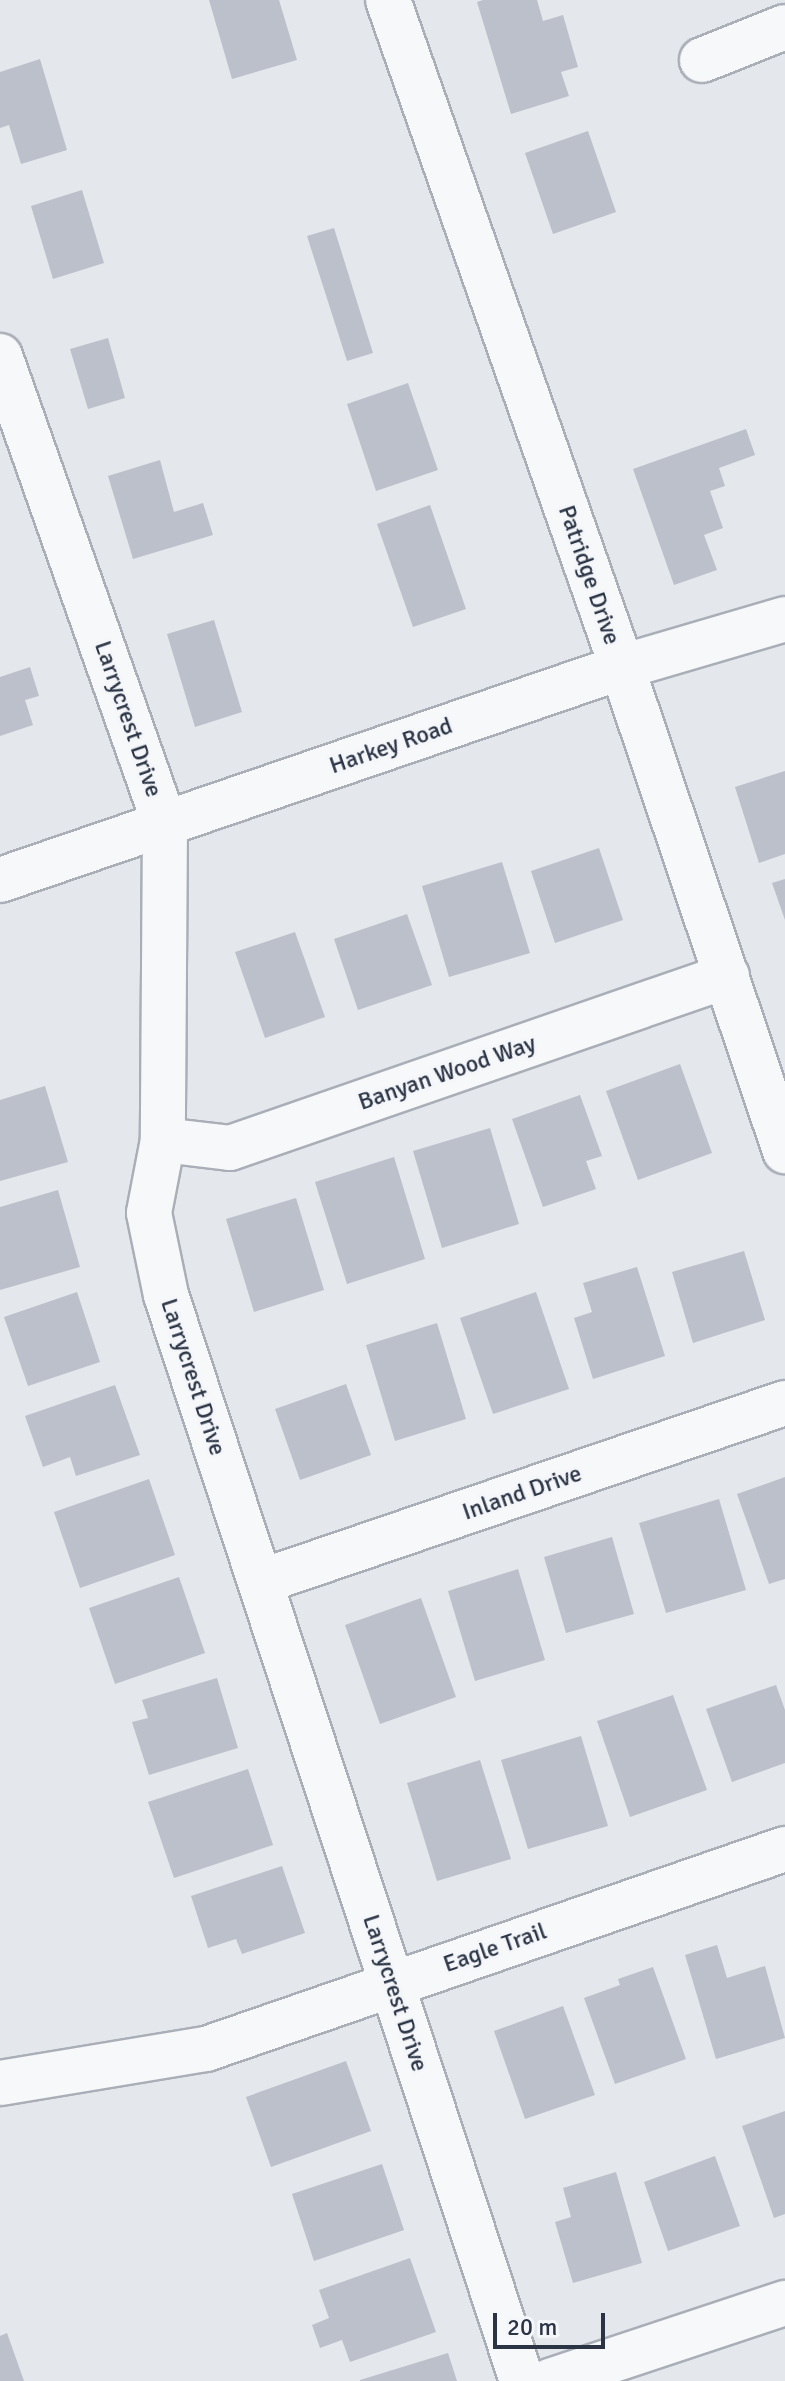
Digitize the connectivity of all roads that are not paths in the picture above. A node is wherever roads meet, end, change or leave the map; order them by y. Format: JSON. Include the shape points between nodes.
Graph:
{"nodes":[{"id":1,"x":388,"y":0,"type":"edge"},
{"id":2,"x":785,"y":27,"type":"edge"},
{"id":3,"x":702,"y":60,"type":"dead end"},
{"id":4,"x":0,"y":356,"type":"edge"},
{"id":5,"x":785,"y":619,"type":"edge"},
{"id":6,"x":622,"y":667,"type":"junction"},
{"id":7,"x":165,"y":824,"type":"junction"},
{"id":8,"x":0,"y":880,"type":"edge"},
{"id":9,"x":727,"y":976,"type":"junction"},
{"id":10,"x":163,"y":1140,"type":"junction"},
{"id":11,"x":785,"y":1151,"type":"edge"},
{"id":12,"x":785,"y":1403,"type":"edge"},
{"id":13,"x":260,"y":1582,"type":"junction"},
{"id":14,"x":785,"y":1849,"type":"edge"},
{"id":15,"x":392,"y":1983,"type":"junction"},
{"id":16,"x":0,"y":2083,"type":"edge"},
{"id":17,"x":785,"y":2303,"type":"edge"},
{"id":18,"x":522,"y":2381,"type":"edge"},
{"id":19,"x":550,"y":2381,"type":"edge"}],
"edges":[{"from":1,"to":6,"type":"street","name":"Patridge Drive"},
{"from":2,"to":3,"type":"street"},
{"from":4,"to":7,"type":"street","name":"Larrycrest Drive"},
{"from":5,"to":6,"type":"street","name":"Harkey Road"},
{"from":6,"to":7,"type":"street","name":"Harkey Road"},
{"from":6,"to":9,"type":"street","name":"Patridge Drive"},
{"from":7,"to":8,"type":"street","name":"Harkey Road"},
{"from":7,"to":10,"type":"street","name":"Larrycrest Drive"},
{"from":9,"to":10,"type":"street","name":"Banyan Wood Way","via":[[230,1148]]},
{"from":9,"to":11,"type":"street","name":"Patridge Drive"},
{"from":10,"to":13,"type":"street","name":"Larrycrest Drive","via":[[149,1213],[166,1295]]},
{"from":12,"to":13,"type":"street","name":"Inland Drive"},
{"from":13,"to":15,"type":"street","name":"Larrycrest Drive"},
{"from":14,"to":15,"type":"street","name":"Eagle Trail"},
{"from":15,"to":16,"type":"street","name":"Eagle Trail","via":[[206,2049]]},
{"from":15,"to":18,"type":"street","name":"Larrycrest Drive"},
{"from":17,"to":19,"type":"street"}]}
